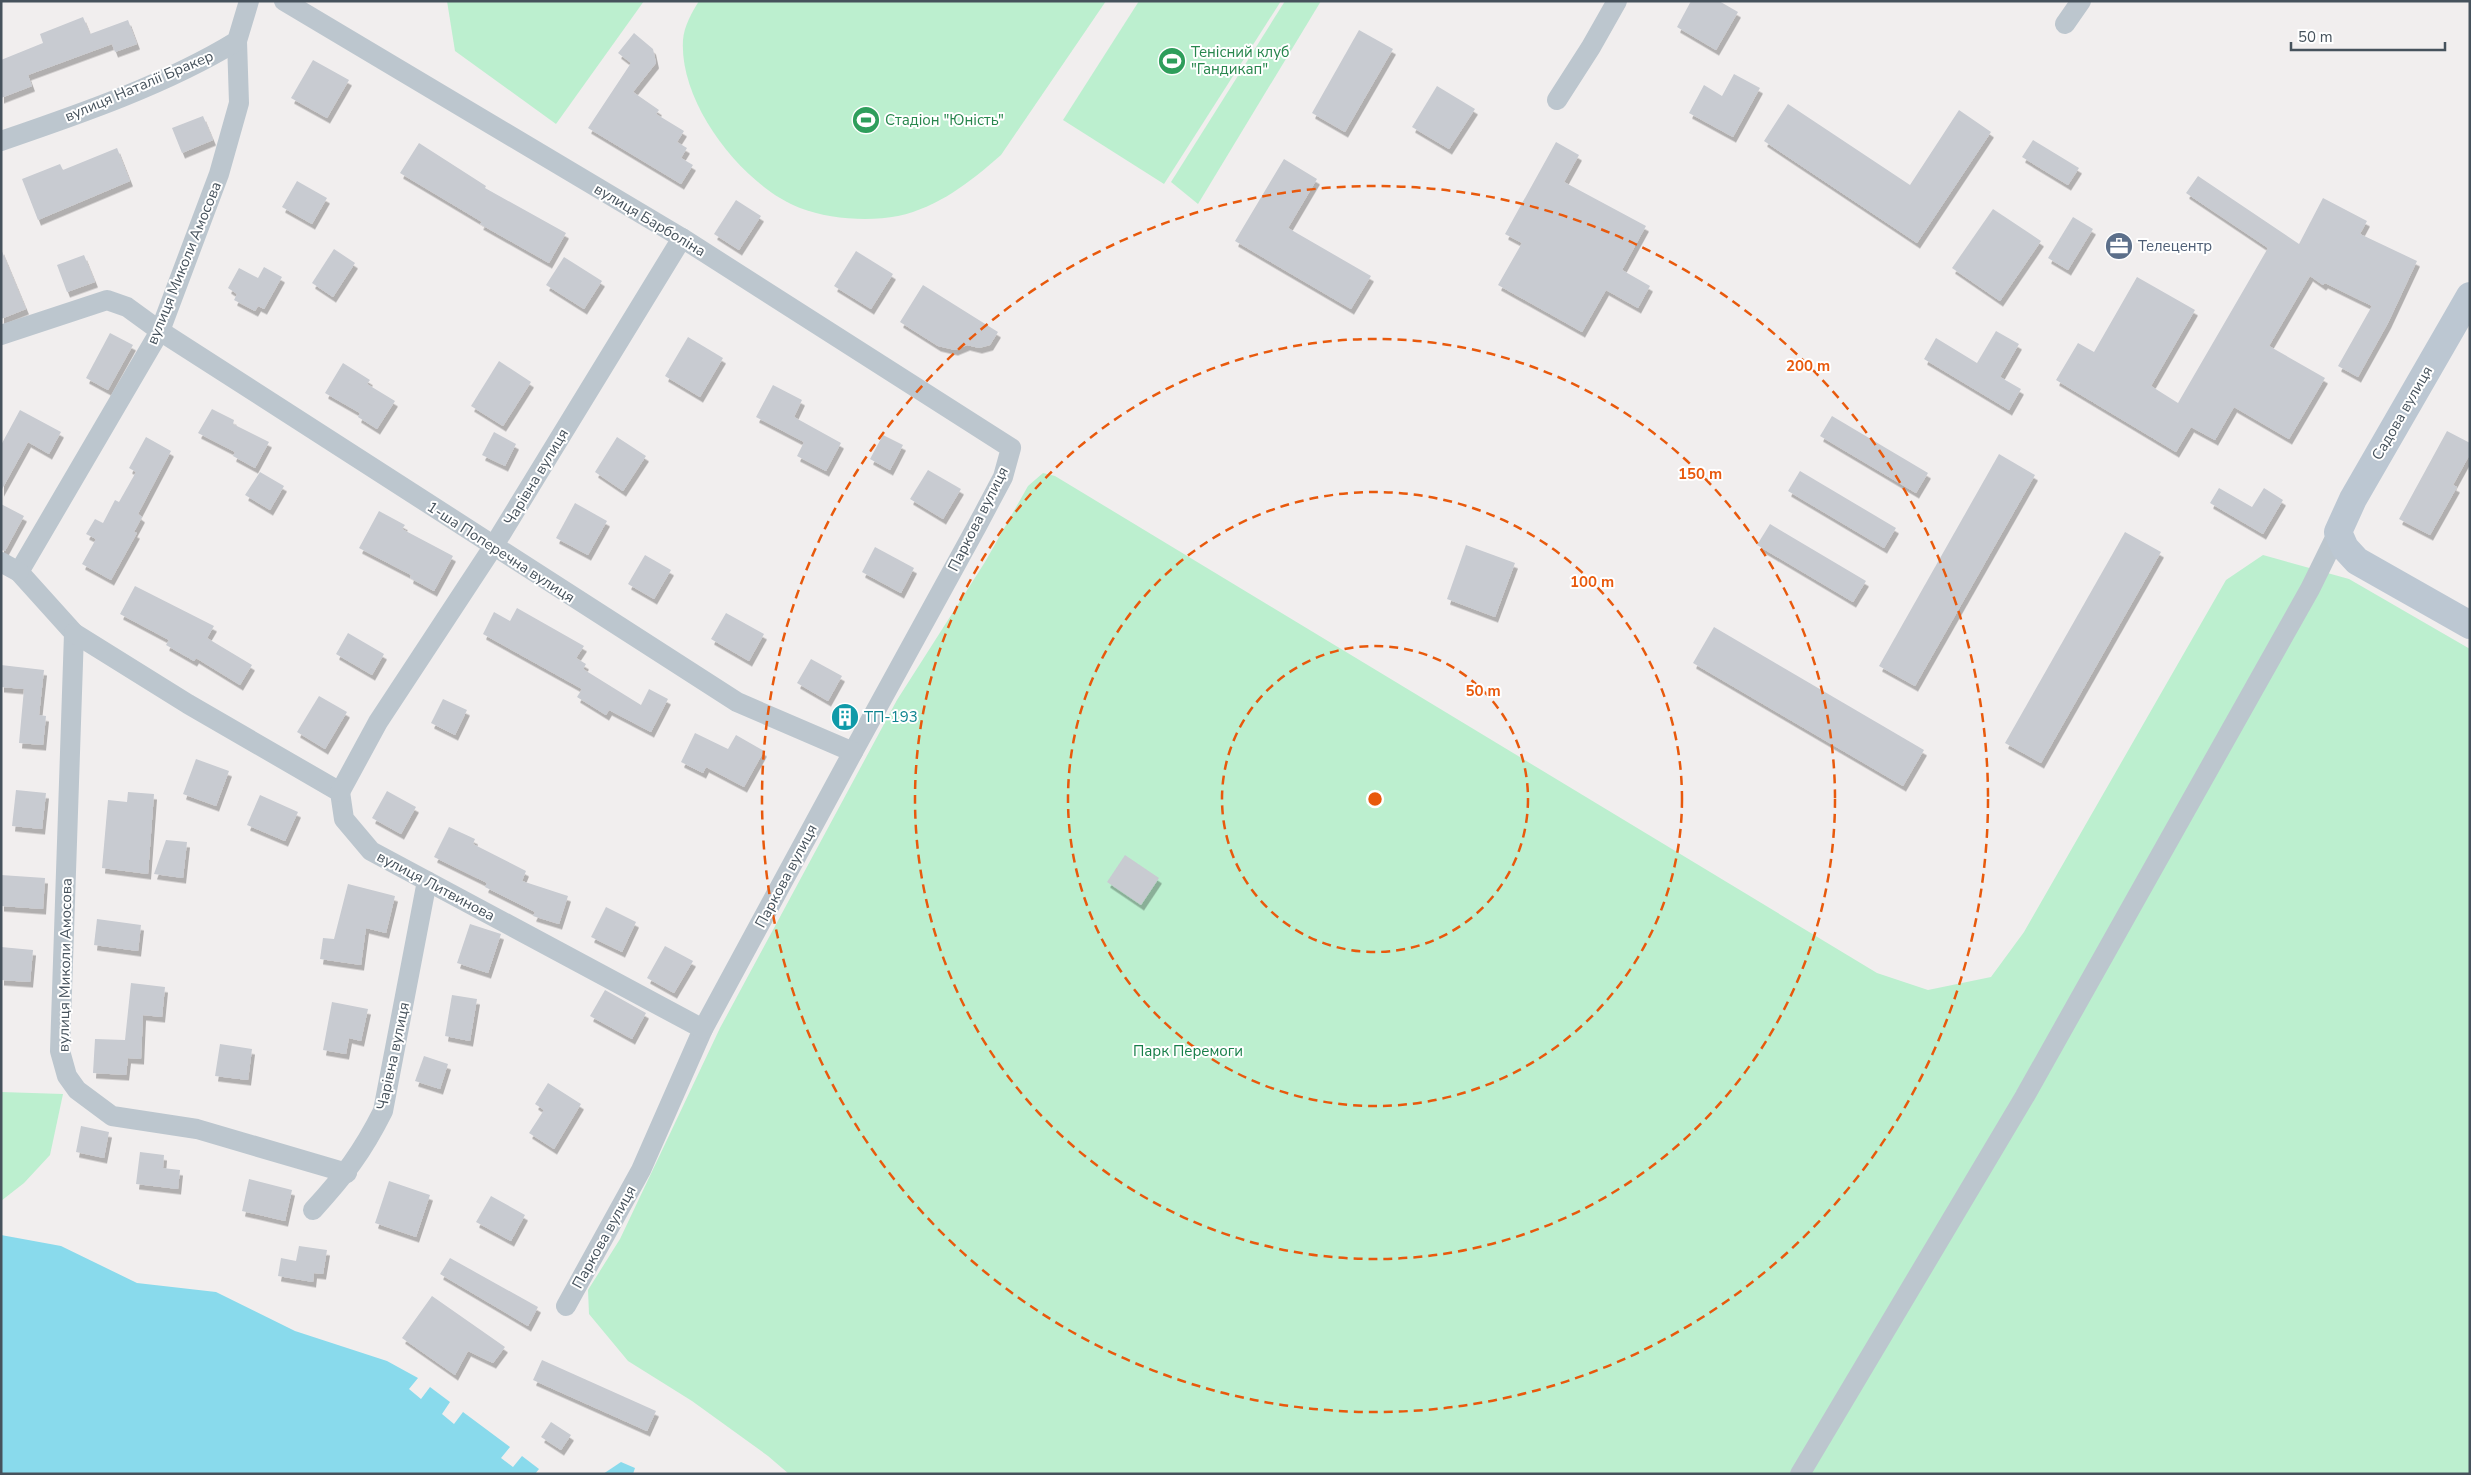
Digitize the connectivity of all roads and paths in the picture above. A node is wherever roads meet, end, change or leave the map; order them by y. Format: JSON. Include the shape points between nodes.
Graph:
{"nodes":[{"id":1,"x":249,"y":1,"type":"edge"},
{"id":2,"x":284,"y":1,"type":"edge"},
{"id":3,"x":1616,"y":1,"type":"edge"},
{"id":4,"x":2080,"y":1,"type":"edge"},
{"id":5,"x":2066,"y":24,"type":"dead end"},
{"id":6,"x":237,"y":41,"type":"junction"},
{"id":7,"x":1557,"y":100,"type":"dead end"},
{"id":8,"x":1,"y":141,"type":"edge"},
{"id":9,"x":682,"y":238,"type":"junction"},
{"id":10,"x":2470,"y":296,"type":"edge"},
{"id":11,"x":160,"y":331,"type":"junction"},
{"id":12,"x":1,"y":335,"type":"edge"},
{"id":13,"x":1010,"y":448,"type":"joint"},
{"id":14,"x":2338,"y":532,"type":"junction"},
{"id":15,"x":493,"y":547,"type":"junction"},
{"id":16,"x":1,"y":562,"type":"edge"},
{"id":17,"x":19,"y":572,"type":"junction"},
{"id":18,"x":2470,"y":625,"type":"edge"},
{"id":19,"x":74,"y":633,"type":"junction"},
{"id":20,"x":852,"y":752,"type":"junction"},
{"id":21,"x":340,"y":792,"type":"junction"},
{"id":22,"x":427,"y":880,"type":"junction"},
{"id":23,"x":703,"y":1029,"type":"junction"},
{"id":24,"x":347,"y":1173,"type":"junction"},
{"id":25,"x":313,"y":1210,"type":"dead end"},
{"id":26,"x":566,"y":1306,"type":"dead end"},
{"id":27,"x":1800,"y":1474,"type":"edge"}],
"edges":[{"from":1,"to":6,"type":"street"},
{"from":2,"to":9,"type":"street","name":"вулиця Барболіна"},
{"from":3,"to":7,"type":"street"},
{"from":4,"to":5,"type":"street"},
{"from":6,"to":8,"type":"street","name":"вулиця Наталії Бракер","via":[[200,63]]},
{"from":6,"to":11,"type":"street","name":"вулиця Миколи Амосова","via":[[239,104],[219,174]]},
{"from":9,"to":13,"type":"street","name":"вулиця Барболіна"},
{"from":9,"to":15,"type":"street","name":"Чарівна вулиця"},
{"from":10,"to":14,"type":"street","name":"Садова вулиця","via":[[2353,499]]},
{"from":11,"to":12,"type":"street","name":"1-ша Поперечна вулиця","via":[[127,307],[107,300]]},
{"from":11,"to":15,"type":"street","name":"1-ша Поперечна вулиця"},
{"from":11,"to":17,"type":"street","name":"вулиця Миколи Амосова"},
{"from":13,"to":20,"type":"street","name":"Паркова вулиця","via":[[1002,477],[978,526]]},
{"from":14,"to":18,"type":"street","via":[[2345,548],[2357,561]]},
{"from":14,"to":27,"type":"street","via":[[2310,589],[2030,1087]]},
{"from":15,"to":20,"type":"street","name":"1-ша Поперечна вулиця","via":[[737,702]]},
{"from":15,"to":21,"type":"street","name":"Чарівна вулиця","via":[[378,722]]},
{"from":16,"to":17,"type":"street"},
{"from":17,"to":19,"type":"street"},
{"from":19,"to":21,"type":"street"},
{"from":19,"to":24,"type":"street","name":"вулиця Миколи Амосова","via":[[60,1051],[67,1076],[77,1090],[112,1116],[197,1129]]},
{"from":20,"to":23,"type":"street","name":"Паркова вулиця"},
{"from":21,"to":22,"type":"street","name":"вулиця Литвинова","via":[[344,819],[371,850]]},
{"from":22,"to":23,"type":"street","name":"вулиця Литвинова"},
{"from":22,"to":24,"type":"street","name":"Чарівна вулиця","via":[[383,1111]]},
{"from":23,"to":26,"type":"street","name":"Паркова вулиця","via":[[641,1170]]},
{"from":24,"to":25,"type":"street","name":"Чарівна вулиця"}]}
